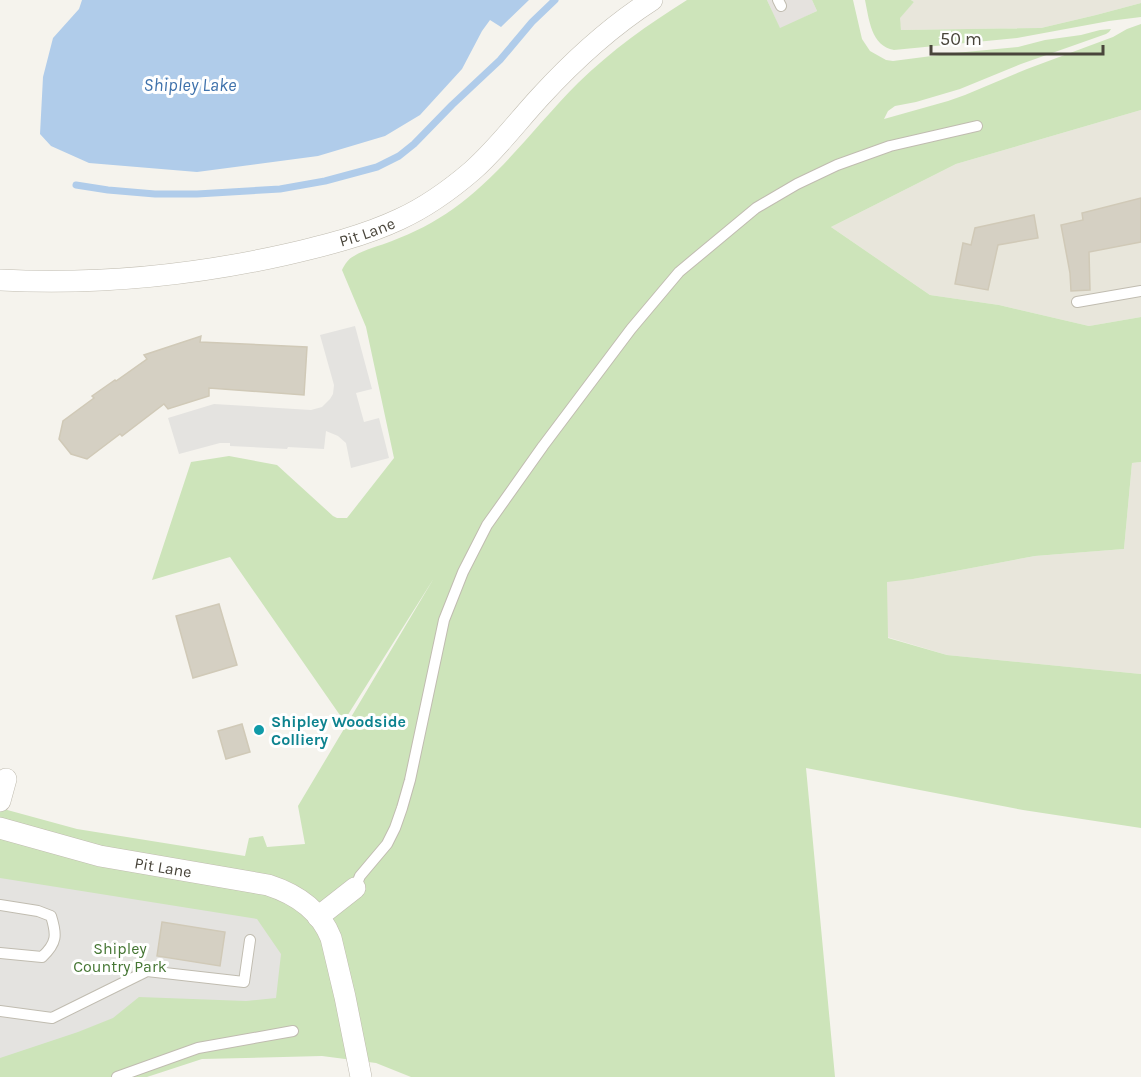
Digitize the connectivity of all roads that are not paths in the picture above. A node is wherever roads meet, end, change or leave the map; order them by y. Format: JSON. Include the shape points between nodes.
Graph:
{"nodes":[{"id":1,"x":652,"y":0,"type":"edge"},
{"id":2,"x":977,"y":126,"type":"dead end"},
{"id":3,"x":0,"y":280,"type":"edge"},
{"id":4,"x":1141,"y":291,"type":"edge"},
{"id":5,"x":1077,"y":302,"type":"dead end"},
{"id":6,"x":6,"y":779,"type":"dead end"},
{"id":7,"x":0,"y":801,"type":"edge"},
{"id":8,"x":0,"y":828,"type":"edge"},
{"id":9,"x":355,"y":888,"type":"joint"},
{"id":10,"x":0,"y":905,"type":"edge"},
{"id":11,"x":318,"y":916,"type":"junction"},
{"id":12,"x":250,"y":940,"type":"dead end"},
{"id":13,"x":0,"y":953,"type":"edge"},
{"id":14,"x":0,"y":1011,"type":"edge"},
{"id":15,"x":293,"y":1031,"type":"dead end"},
{"id":16,"x":117,"y":1077,"type":"edge"},
{"id":17,"x":361,"y":1077,"type":"edge"}],
"edges":[{"from":1,"to":3,"type":"street","name":"Pit Lane","via":[[583,52],[471,172],[400,219],[312,250],[196,272],[112,281]]},
{"from":2,"to":9,"type":"lane","via":[[890,146],[837,165],[766,202],[679,272],[631,329],[487,525],[463,572],[444,620],[402,808],[387,844],[360,876]]},
{"from":4,"to":5,"type":"lane"},
{"from":6,"to":7,"type":"street"},
{"from":8,"to":11,"type":"street","name":"Pit Lane","via":[[100,856],[268,885],[293,895]]},
{"from":9,"to":11,"type":"street"},
{"from":10,"to":13,"type":"lane","via":[[51,916],[56,933],[52,948],[42,957]]},
{"from":11,"to":17,"type":"street","name":"Pit Lane","via":[[335,952]]},
{"from":12,"to":14,"type":"lane","via":[[244,982],[147,971],[52,1018]]},
{"from":15,"to":16,"type":"lane","via":[[198,1048]]}]}
